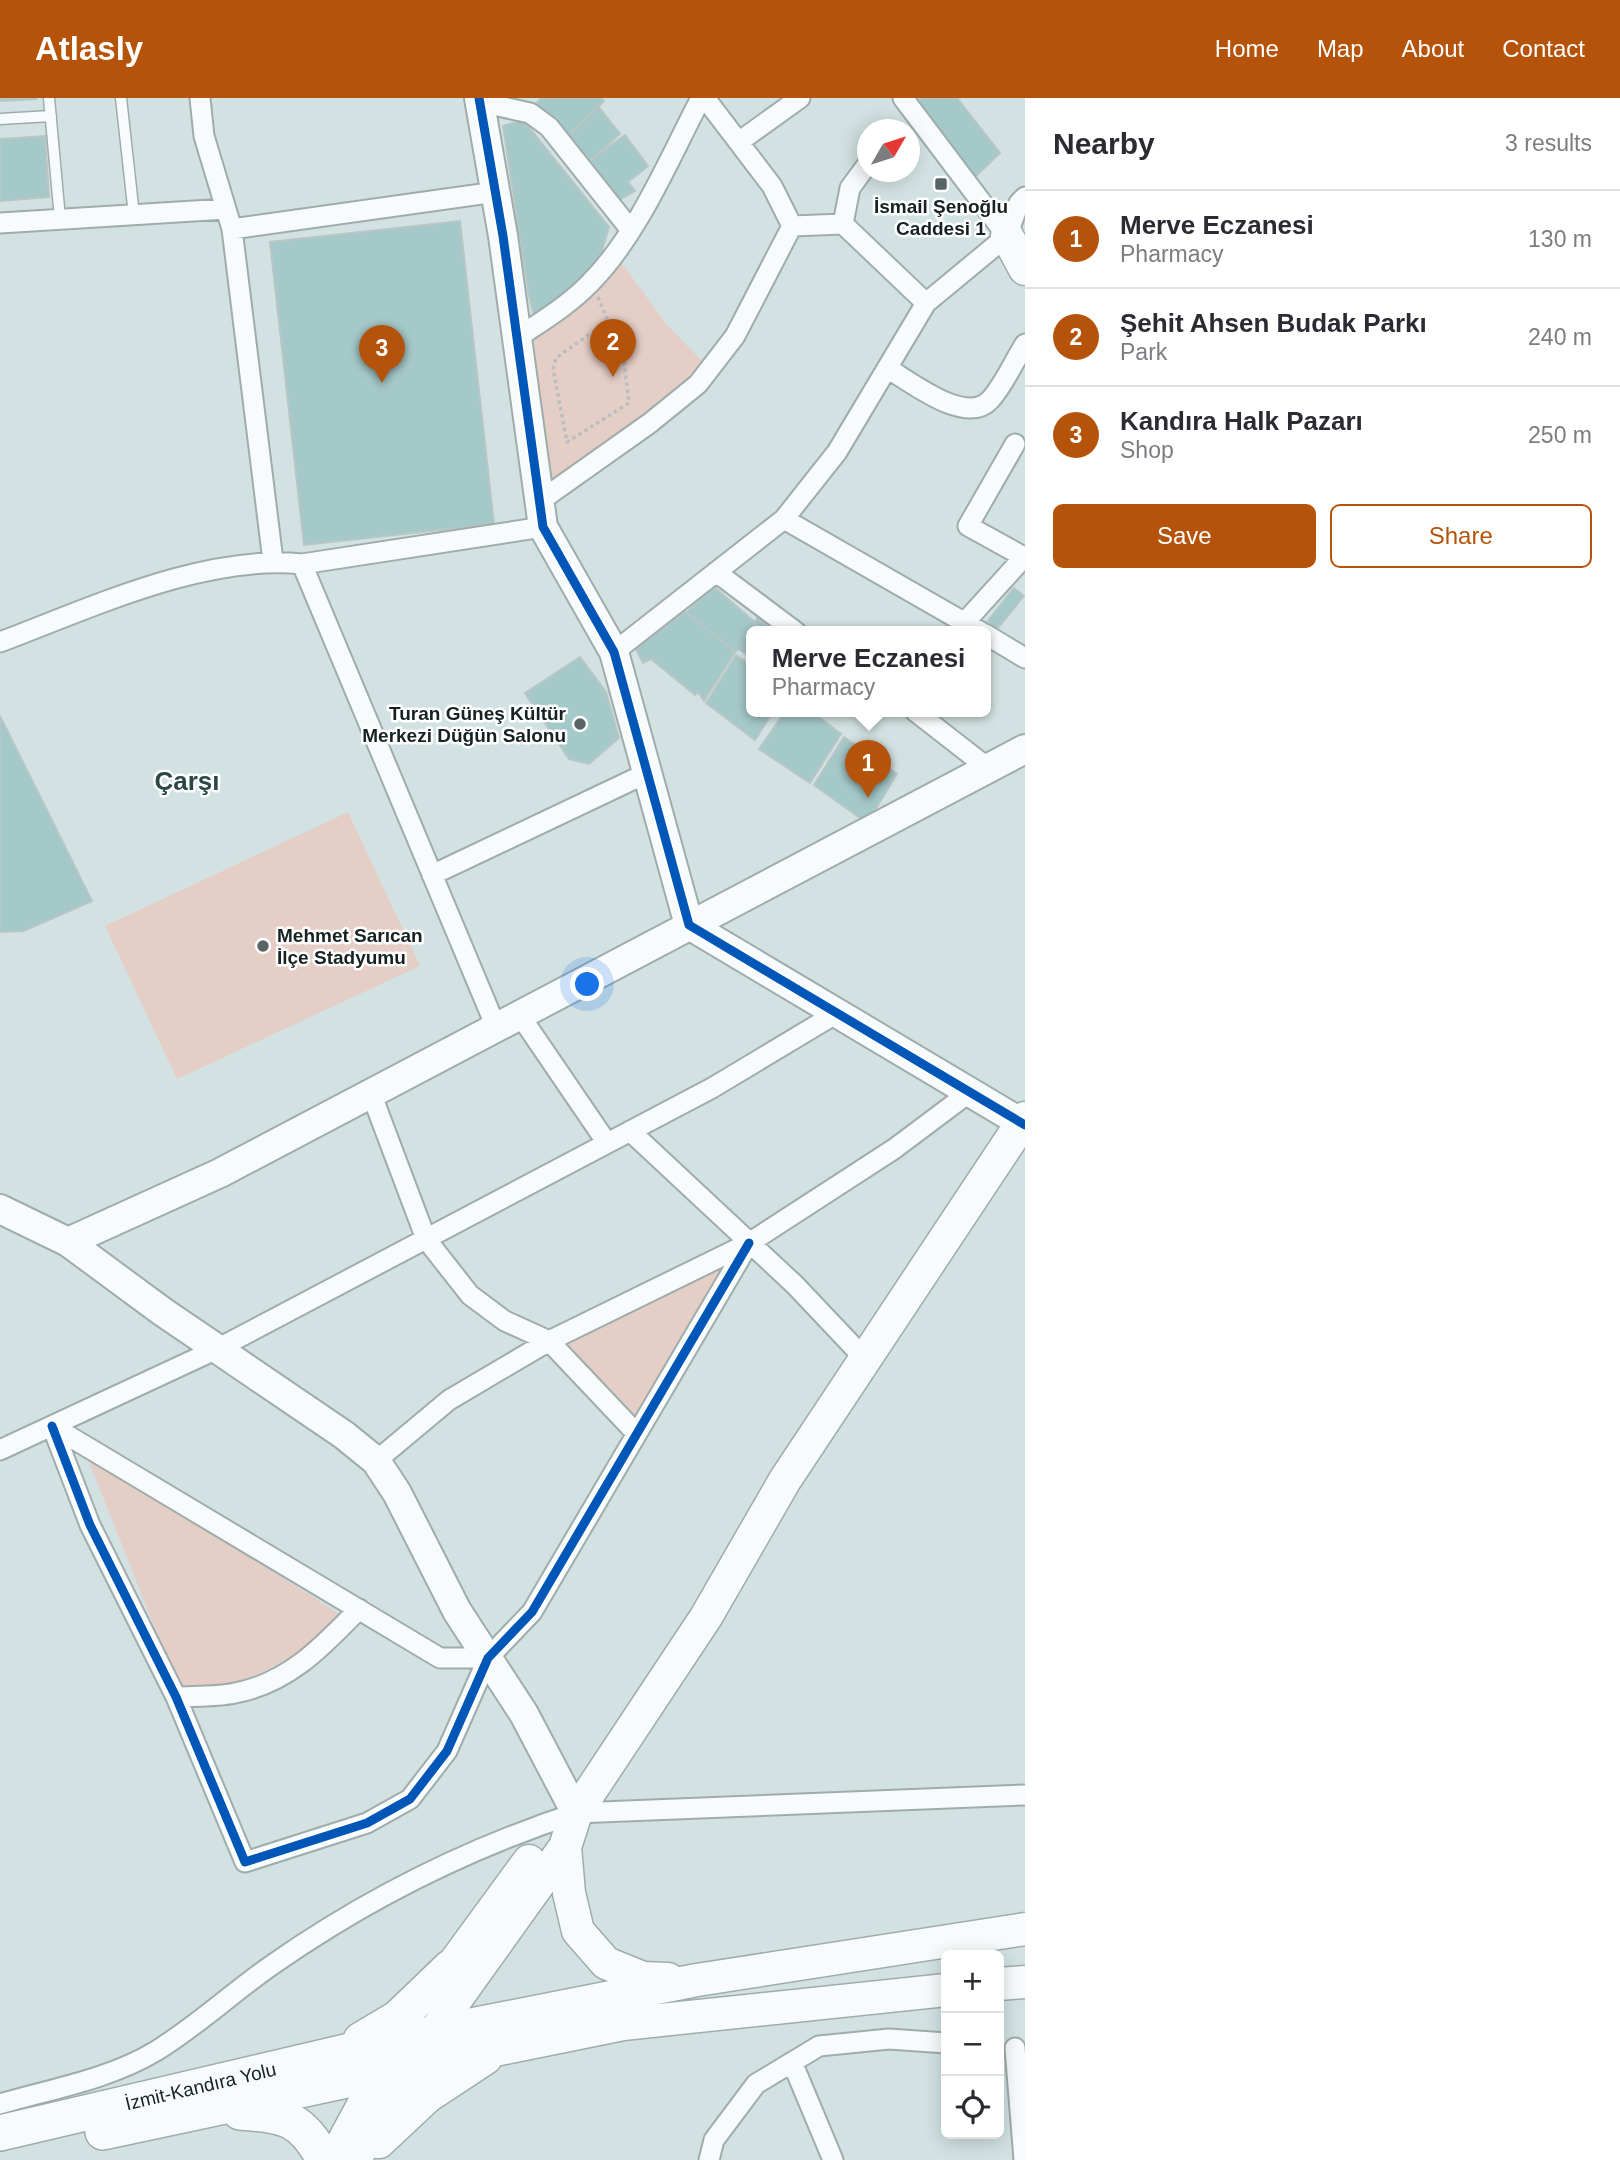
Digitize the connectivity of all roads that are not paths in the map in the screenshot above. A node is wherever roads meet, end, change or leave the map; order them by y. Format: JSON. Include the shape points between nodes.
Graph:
{"nodes":[{"id":1,"x":49,"y":98,"type":"edge"},
{"id":2,"x":121,"y":98,"type":"edge"},
{"id":3,"x":200,"y":98,"type":"edge"},
{"id":4,"x":703,"y":98,"type":"edge"},
{"id":5,"x":800,"y":98,"type":"edge"},
{"id":6,"x":905,"y":98,"type":"edge"},
{"id":7,"x":480,"y":100,"type":"edge"},
{"id":8,"x":51,"y":116,"type":"junction"},
{"id":9,"x":0,"y":119,"type":"edge"},
{"id":10,"x":912,"y":119,"type":"edge"},
{"id":11,"x":920,"y":132,"type":"edge"},
{"id":12,"x":740,"y":141,"type":"junction"},
{"id":13,"x":857,"y":179,"type":"edge"},
{"id":14,"x":496,"y":192,"type":"junction"},
{"id":15,"x":1025,"y":197,"type":"edge"},
{"id":16,"x":226,"y":209,"type":"junction"},
{"id":17,"x":134,"y":215,"type":"junction"},
{"id":18,"x":60,"y":219,"type":"junction"},
{"id":19,"x":0,"y":223,"type":"edge"},
{"id":20,"x":843,"y":224,"type":"junction"},
{"id":21,"x":792,"y":226,"type":"junction"},
{"id":22,"x":232,"y":229,"type":"junction"},
{"id":23,"x":629,"y":229,"type":"junction"},
{"id":24,"x":1007,"y":236,"type":"junction"},
{"id":25,"x":1025,"y":269,"type":"edge"},
{"id":26,"x":926,"y":303,"type":"junction"},
{"id":27,"x":517,"y":338,"type":"junction"},
{"id":28,"x":1025,"y":344,"type":"edge"},
{"id":29,"x":887,"y":368,"type":"junction"},
{"id":30,"x":1015,"y":444,"type":"dead end"},
{"id":31,"x":542,"y":514,"type":"junction"},
{"id":32,"x":785,"y":519,"type":"junction"},
{"id":33,"x":1025,"y":556,"type":"edge"},
{"id":34,"x":273,"y":561,"type":"junction"},
{"id":35,"x":302,"y":564,"type":"junction"},
{"id":36,"x":716,"y":572,"type":"junction"},
{"id":37,"x":788,"y":626,"type":"edge"},
{"id":38,"x":972,"y":626,"type":"edge"},
{"id":39,"x":979,"y":626,"type":"edge"},
{"id":40,"x":991,"y":637,"type":"edge"},
{"id":41,"x":0,"y":642,"type":"edge"},
{"id":42,"x":614,"y":652,"type":"junction"},
{"id":43,"x":1025,"y":658,"type":"edge"},
{"id":44,"x":922,"y":717,"type":"edge"},
{"id":45,"x":1025,"y":748,"type":"edge"},
{"id":46,"x":988,"y":768,"type":"junction"},
{"id":47,"x":647,"y":773,"type":"junction"},
{"id":48,"x":432,"y":875,"type":"junction"},
{"id":49,"x":689,"y":925,"type":"junction"},
{"id":50,"x":837,"y":1013,"type":"junction"},
{"id":51,"x":508,"y":1021,"type":"junction"},
{"id":52,"x":970,"y":1092,"type":"junction"},
{"id":53,"x":371,"y":1093,"type":"junction"},
{"id":54,"x":1024,"y":1122,"type":"edge"},
{"id":55,"x":630,"y":1131,"type":"junction"},
{"id":56,"x":607,"y":1143,"type":"junction"},
{"id":57,"x":0,"y":1209,"type":"edge"},
{"id":58,"x":426,"y":1238,"type":"junction"},
{"id":59,"x":68,"y":1242,"type":"junction"},
{"id":60,"x":749,"y":1243,"type":"junction"},
{"id":61,"x":549,"y":1341,"type":"junction"},
{"id":62,"x":217,"y":1349,"type":"junction"},
{"id":63,"x":865,"y":1359,"type":"junction"},
{"id":64,"x":52,"y":1426,"type":"junction"},
{"id":65,"x":636,"y":1433,"type":"junction"},
{"id":66,"x":0,"y":1450,"type":"edge"},
{"id":67,"x":376,"y":1461,"type":"junction"},
{"id":68,"x":359,"y":1609,"type":"junction"},
{"id":69,"x":488,"y":1658,"type":"junction"},
{"id":70,"x":176,"y":1697,"type":"junction"},
{"id":71,"x":1025,"y":1795,"type":"edge"},
{"id":72,"x":576,"y":1812,"type":"junction"},
{"id":73,"x":565,"y":1847,"type":"junction"},
{"id":74,"x":1025,"y":1928,"type":"edge"},
{"id":75,"x":450,"y":1968,"type":"junction"},
{"id":76,"x":697,"y":1980,"type":"junction"},
{"id":77,"x":1025,"y":1982,"type":"edge"},
{"id":78,"x":1004,"y":1984,"type":"edge"},
{"id":79,"x":941,"y":1991,"type":"edge"},
{"id":80,"x":435,"y":2031,"type":"junction"},
{"id":81,"x":941,"y":2043,"type":"edge"},
{"id":82,"x":1013,"y":2048,"type":"edge"},
{"id":83,"x":500,"y":2049,"type":"junction"},
{"id":84,"x":397,"y":2060,"type":"junction"},
{"id":85,"x":792,"y":2062,"type":"junction"},
{"id":86,"x":296,"y":2063,"type":"junction"},
{"id":87,"x":0,"y":2104,"type":"edge"},
{"id":88,"x":205,"y":2110,"type":"junction"},
{"id":89,"x":0,"y":2133,"type":"edge"},
{"id":90,"x":0,"y":2154,"type":"edge"},
{"id":91,"x":326,"y":2160,"type":"edge"},
{"id":92,"x":333,"y":2160,"type":"edge"},
{"id":93,"x":354,"y":2160,"type":"edge"},
{"id":94,"x":360,"y":2160,"type":"edge"},
{"id":95,"x":709,"y":2160,"type":"edge"},
{"id":96,"x":833,"y":2160,"type":"edge"},
{"id":97,"x":1024,"y":2160,"type":"edge"}],
"edges":[{"from":1,"to":8,"type":"lane"},
{"from":2,"to":17,"type":"lane"},
{"from":3,"to":16,"type":"street","via":[[204,136]]},
{"from":4,"to":12,"type":"street"},
{"from":4,"to":23,"type":"street"},
{"from":5,"to":12,"type":"street"},
{"from":6,"to":10,"type":"street"},
{"from":7,"to":14,"type":"street"},
{"from":7,"to":23,"type":"street","via":[[530,113],[548,127]]},
{"from":8,"to":9,"type":"lane"},
{"from":8,"to":18,"type":"lane"},
{"from":11,"to":24,"type":"street"},
{"from":12,"to":21,"type":"street"},
{"from":13,"to":20,"type":"street","via":[[850,188]]},
{"from":14,"to":22,"type":"street"},
{"from":14,"to":27,"type":"street"},
{"from":15,"to":24,"type":"street"},
{"from":16,"to":17,"type":"street"},
{"from":16,"to":22,"type":"street"},
{"from":17,"to":18,"type":"street"},
{"from":18,"to":19,"type":"street"},
{"from":20,"to":21,"type":"street"},
{"from":20,"to":26,"type":"street"},
{"from":21,"to":31,"type":"street","via":[[735,337],[698,384]]},
{"from":22,"to":34,"type":"street"},
{"from":23,"to":27,"type":"street","via":[[591,282]]},
{"from":24,"to":25,"type":"main road"},
{"from":24,"to":26,"type":"street"},
{"from":26,"to":29,"type":"street"},
{"from":27,"to":31,"type":"street"},
{"from":28,"to":29,"type":"street","via":[[989,401],[973,409],[957,409]]},
{"from":29,"to":32,"type":"street","via":[[836,452]]},
{"from":30,"to":33,"type":"street","via":[[968,526]]},
{"from":31,"to":35,"type":"street"},
{"from":31,"to":42,"type":"street"},
{"from":32,"to":36,"type":"street"},
{"from":32,"to":38,"type":"street"},
{"from":33,"to":39,"type":"street"},
{"from":34,"to":35,"type":"street"},
{"from":34,"to":41,"type":"street","via":[[194,574]]},
{"from":35,"to":48,"type":"street"},
{"from":36,"to":37,"type":"street"},
{"from":36,"to":42,"type":"street"},
{"from":40,"to":43,"type":"street"},
{"from":42,"to":47,"type":"street"},
{"from":44,"to":46,"type":"street"},
{"from":45,"to":46,"type":"street"},
{"from":46,"to":49,"type":"street"},
{"from":47,"to":48,"type":"street"},
{"from":47,"to":49,"type":"street"},
{"from":48,"to":51,"type":"street"},
{"from":49,"to":50,"type":"street"},
{"from":49,"to":51,"type":"street"},
{"from":50,"to":52,"type":"street"},
{"from":50,"to":55,"type":"street"},
{"from":51,"to":53,"type":"street"},
{"from":51,"to":56,"type":"street"},
{"from":52,"to":54,"type":"street"},
{"from":52,"to":60,"type":"street","via":[[894,1149]]},
{"from":53,"to":58,"type":"street"},
{"from":53,"to":59,"type":"street","via":[[220,1173]]},
{"from":54,"to":63,"type":"main road"},
{"from":55,"to":56,"type":"street"},
{"from":55,"to":60,"type":"street"},
{"from":56,"to":58,"type":"street"},
{"from":57,"to":59,"type":"street"},
{"from":58,"to":61,"type":"street","via":[[470,1295],[505,1321]]},
{"from":58,"to":62,"type":"street"},
{"from":59,"to":62,"type":"street"},
{"from":60,"to":61,"type":"street"},
{"from":60,"to":63,"type":"street"},
{"from":60,"to":65,"type":"street"},
{"from":61,"to":65,"type":"street"},
{"from":61,"to":67,"type":"street","via":[[449,1400]]},
{"from":62,"to":64,"type":"street"},
{"from":62,"to":67,"type":"street"},
{"from":63,"to":72,"type":"main road","via":[[785,1480],[705,1617]]},
{"from":64,"to":66,"type":"street"},
{"from":64,"to":68,"type":"street"},
{"from":64,"to":70,"type":"street","via":[[90,1525]]},
{"from":65,"to":69,"type":"street","via":[[531,1612]]},
{"from":67,"to":69,"type":"street","via":[[457,1611]]},
{"from":68,"to":69,"type":"street","via":[[440,1658]]},
{"from":68,"to":70,"type":"street","via":[[313,1656],[284,1676],[235,1693]]},
{"from":69,"to":70,"type":"street","via":[[447,1751],[410,1800],[367,1823],[245,1862]]},
{"from":69,"to":72,"type":"street"},
{"from":71,"to":72,"type":"street"},
{"from":72,"to":73,"type":"main road"},
{"from":72,"to":75,"type":"main road","via":[[550,1833]]},
{"from":72,"to":87,"type":"street","via":[[528,1828],[400,1886],[274,1964],[156,2051],[111,2071]]},
{"from":73,"to":76,"type":"main road","via":[[578,1931],[606,1963],[643,1978]]},
{"from":73,"to":80,"type":"main road"},
{"from":74,"to":76,"type":"main road"},
{"from":75,"to":84,"type":"main road"},
{"from":75,"to":86,"type":"highway","via":[[380,2031]]},
{"from":76,"to":80,"type":"main road"},
{"from":77,"to":78,"type":"main road"},
{"from":79,"to":83,"type":"main road","via":[[623,2024]]},
{"from":80,"to":84,"type":"main road"},
{"from":81,"to":85,"type":"street","via":[[889,2039],[819,2046]]},
{"from":82,"to":97,"type":"street"},
{"from":83,"to":84,"type":"main road"},
{"from":83,"to":94,"type":"main road","via":[[427,2097]]},
{"from":84,"to":86,"type":"highway","name":"İzmit-Kandıra Yolu"},
{"from":84,"to":88,"type":"highway","name":"İzmit-Kandıra Yolu"},
{"from":84,"to":92,"type":"main road"},
{"from":84,"to":93,"type":"main road"},
{"from":85,"to":95,"type":"street","via":[[756,2084],[714,2140]]},
{"from":85,"to":96,"type":"street"},
{"from":86,"to":89,"type":"highway","name":"İzmit-Kandıra Yolu"},
{"from":88,"to":90,"type":"highway","name":"İzmit-Kandıra Yolu"},
{"from":88,"to":91,"type":"highway","via":[[281,2115],[307,2131]]}]}
